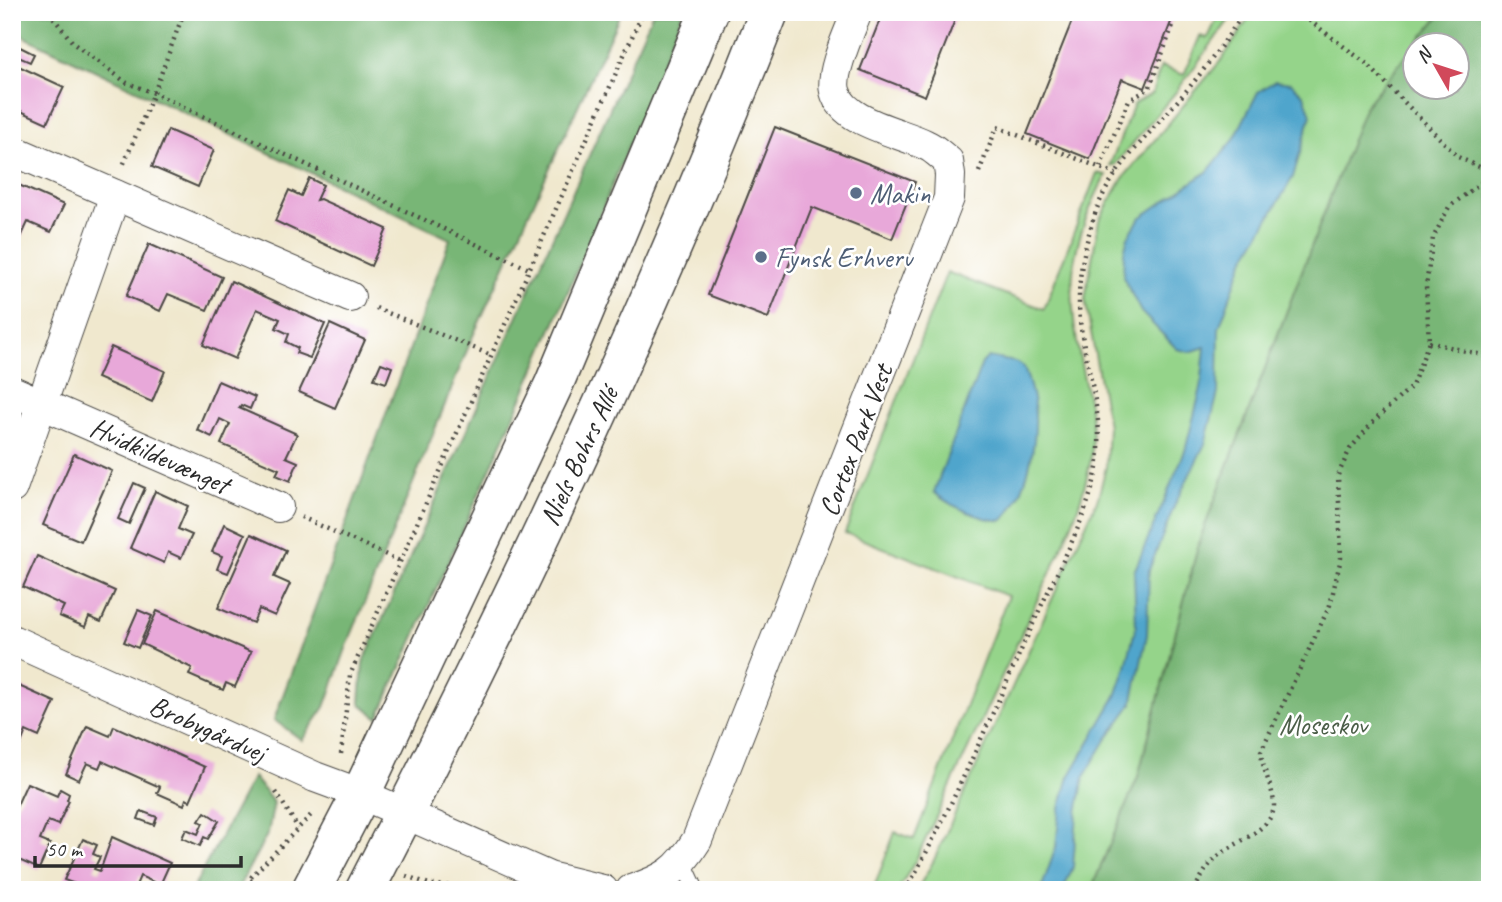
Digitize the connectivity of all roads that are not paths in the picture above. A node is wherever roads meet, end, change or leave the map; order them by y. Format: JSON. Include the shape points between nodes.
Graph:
{"nodes":[{"id":1,"x":709,"y":12,"type":"edge"},
{"id":2,"x":769,"y":12,"type":"edge"},
{"id":3,"x":858,"y":12,"type":"edge"},
{"id":4,"x":12,"y":150,"type":"edge"},
{"id":5,"x":115,"y":195,"type":"junction"},
{"id":6,"x":350,"y":297,"type":"road end"},
{"id":7,"x":12,"y":391,"type":"edge"},
{"id":8,"x":42,"y":403,"type":"junction"},
{"id":9,"x":12,"y":488,"type":"edge"},
{"id":10,"x":278,"y":507,"type":"road end"},
{"id":11,"x":12,"y":640,"type":"edge"},
{"id":12,"x":347,"y":788,"type":"junction"},
{"id":13,"x":405,"y":813,"type":"junction"},
{"id":14,"x":683,"y":862,"type":"junction"},
{"id":15,"x":311,"y":890,"type":"edge"},
{"id":16,"x":365,"y":890,"type":"edge"},
{"id":17,"x":603,"y":890,"type":"edge"},
{"id":18,"x":631,"y":890,"type":"edge"},
{"id":19,"x":696,"y":890,"type":"edge"}],
"edges":[{"from":1,"to":12,"type":"street","name":"Niels Bohrs Allé","via":[[554,384]]},
{"from":2,"to":13,"type":"street","name":"Niels Bohrs Allé","via":[[597,420]]},
{"from":3,"to":14,"type":"street","name":"Cortex Park Vest","via":[[838,61],[834,90],[843,107],[861,119],[929,145],[948,161],[949,198],[697,840]]},
{"from":4,"to":5,"type":"street"},
{"from":5,"to":6,"type":"street"},
{"from":5,"to":8,"type":"street"},
{"from":7,"to":8,"type":"street","name":"Hvidkildevænget"},
{"from":8,"to":9,"type":"street"},
{"from":8,"to":10,"type":"street","name":"Hvidkildevænget"},
{"from":11,"to":12,"type":"street","name":"Brobygårdvej"},
{"from":12,"to":13,"type":"street","name":"Brobygårdvej"},
{"from":12,"to":15,"type":"street","name":"Niels Bohrs Allé"},
{"from":13,"to":16,"type":"street","name":"Niels Bohrs Allé"},
{"from":13,"to":17,"type":"street","via":[[549,877]]},
{"from":14,"to":18,"type":"street","name":"Cortex Park Vest","via":[[658,881]]},
{"from":14,"to":19,"type":"lane"}]}
